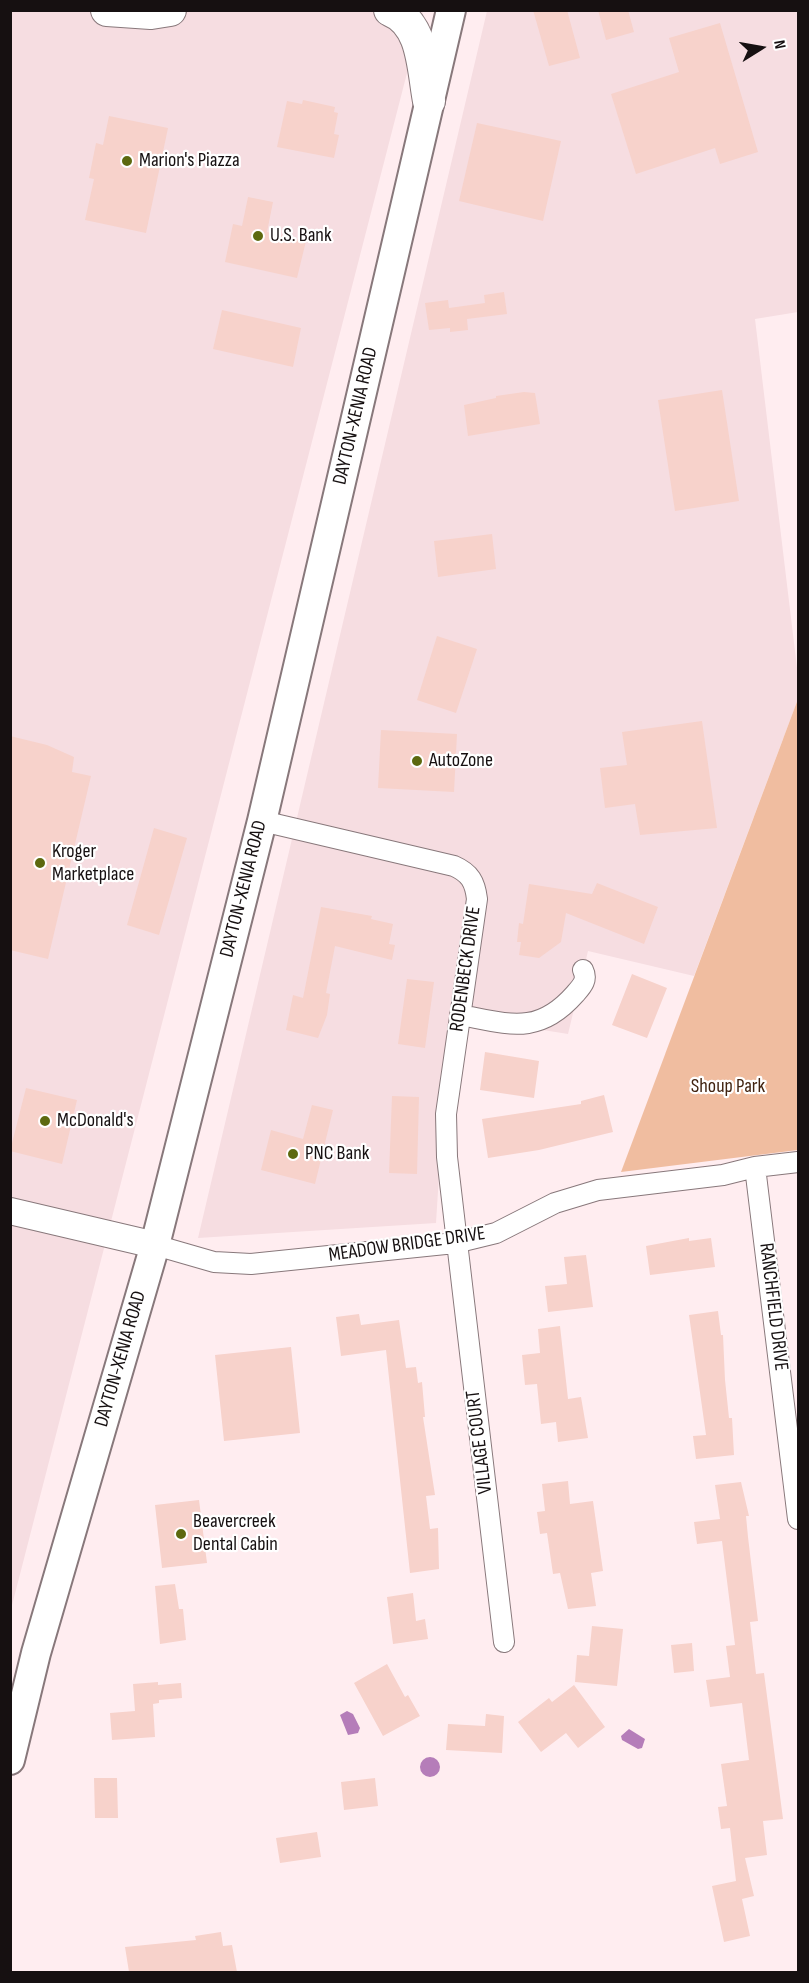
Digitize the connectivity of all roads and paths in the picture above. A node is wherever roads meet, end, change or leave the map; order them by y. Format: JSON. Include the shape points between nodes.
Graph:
{"nodes":[{"id":1,"x":107,"y":10,"type":"edge"},
{"id":2,"x":170,"y":10,"type":"edge"},
{"id":3,"x":390,"y":10,"type":"edge"},
{"id":4,"x":451,"y":10,"type":"edge"},
{"id":5,"x":429,"y":101,"type":"junction"},
{"id":6,"x":262,"y":821,"type":"junction"},
{"id":7,"x":583,"y":970,"type":"dead end"},
{"id":8,"x":460,"y":1015,"type":"junction"},
{"id":9,"x":798,"y":1162,"type":"edge"},
{"id":10,"x":755,"y":1167,"type":"junction"},
{"id":11,"x":10,"y":1211,"type":"edge"},
{"id":12,"x":455,"y":1243,"type":"junction"},
{"id":13,"x":155,"y":1245,"type":"junction"},
{"id":14,"x":798,"y":1519,"type":"edge"},
{"id":15,"x":504,"y":1642,"type":"dead end"},
{"id":16,"x":10,"y":1760,"type":"edge"}],
"edges":[{"from":1,"to":2,"type":"main road"},
{"from":3,"to":5,"type":"main road","via":[[413,27]]},
{"from":4,"to":5,"type":"main road","name":"DAYTON-XENIA ROAD"},
{"from":5,"to":6,"type":"main road","name":"DAYTON-XENIA ROAD"},
{"from":6,"to":8,"type":"street","name":"RODENBECK DRIVE","via":[[454,866],[468,874],[477,899]]},
{"from":6,"to":13,"type":"main road","name":"DAYTON-XENIA ROAD"},
{"from":7,"to":8,"type":"street","via":[[583,986],[566,1005],[541,1021],[515,1025]]},
{"from":8,"to":12,"type":"street","name":"RODENBECK DRIVE","via":[[447,1114]]},
{"from":9,"to":10,"type":"street","name":"MEADOW BRIDGE DRIVE"},
{"from":10,"to":12,"type":"street","name":"MEADOW BRIDGE DRIVE","via":[[723,1175],[594,1191],[555,1203],[496,1233]]},
{"from":10,"to":14,"type":"street","name":"RANCHFIELD DRIVE"},
{"from":11,"to":13,"type":"street","name":"MEADOW BRIDGE DRIVE"},
{"from":12,"to":13,"type":"street","name":"MEADOW BRIDGE DRIVE","via":[[251,1264],[214,1262]]},
{"from":12,"to":15,"type":"street","name":"VILLAGE COURT"},
{"from":13,"to":16,"type":"main road","name":"DAYTON-XENIA ROAD","via":[[36,1653]]}]}
